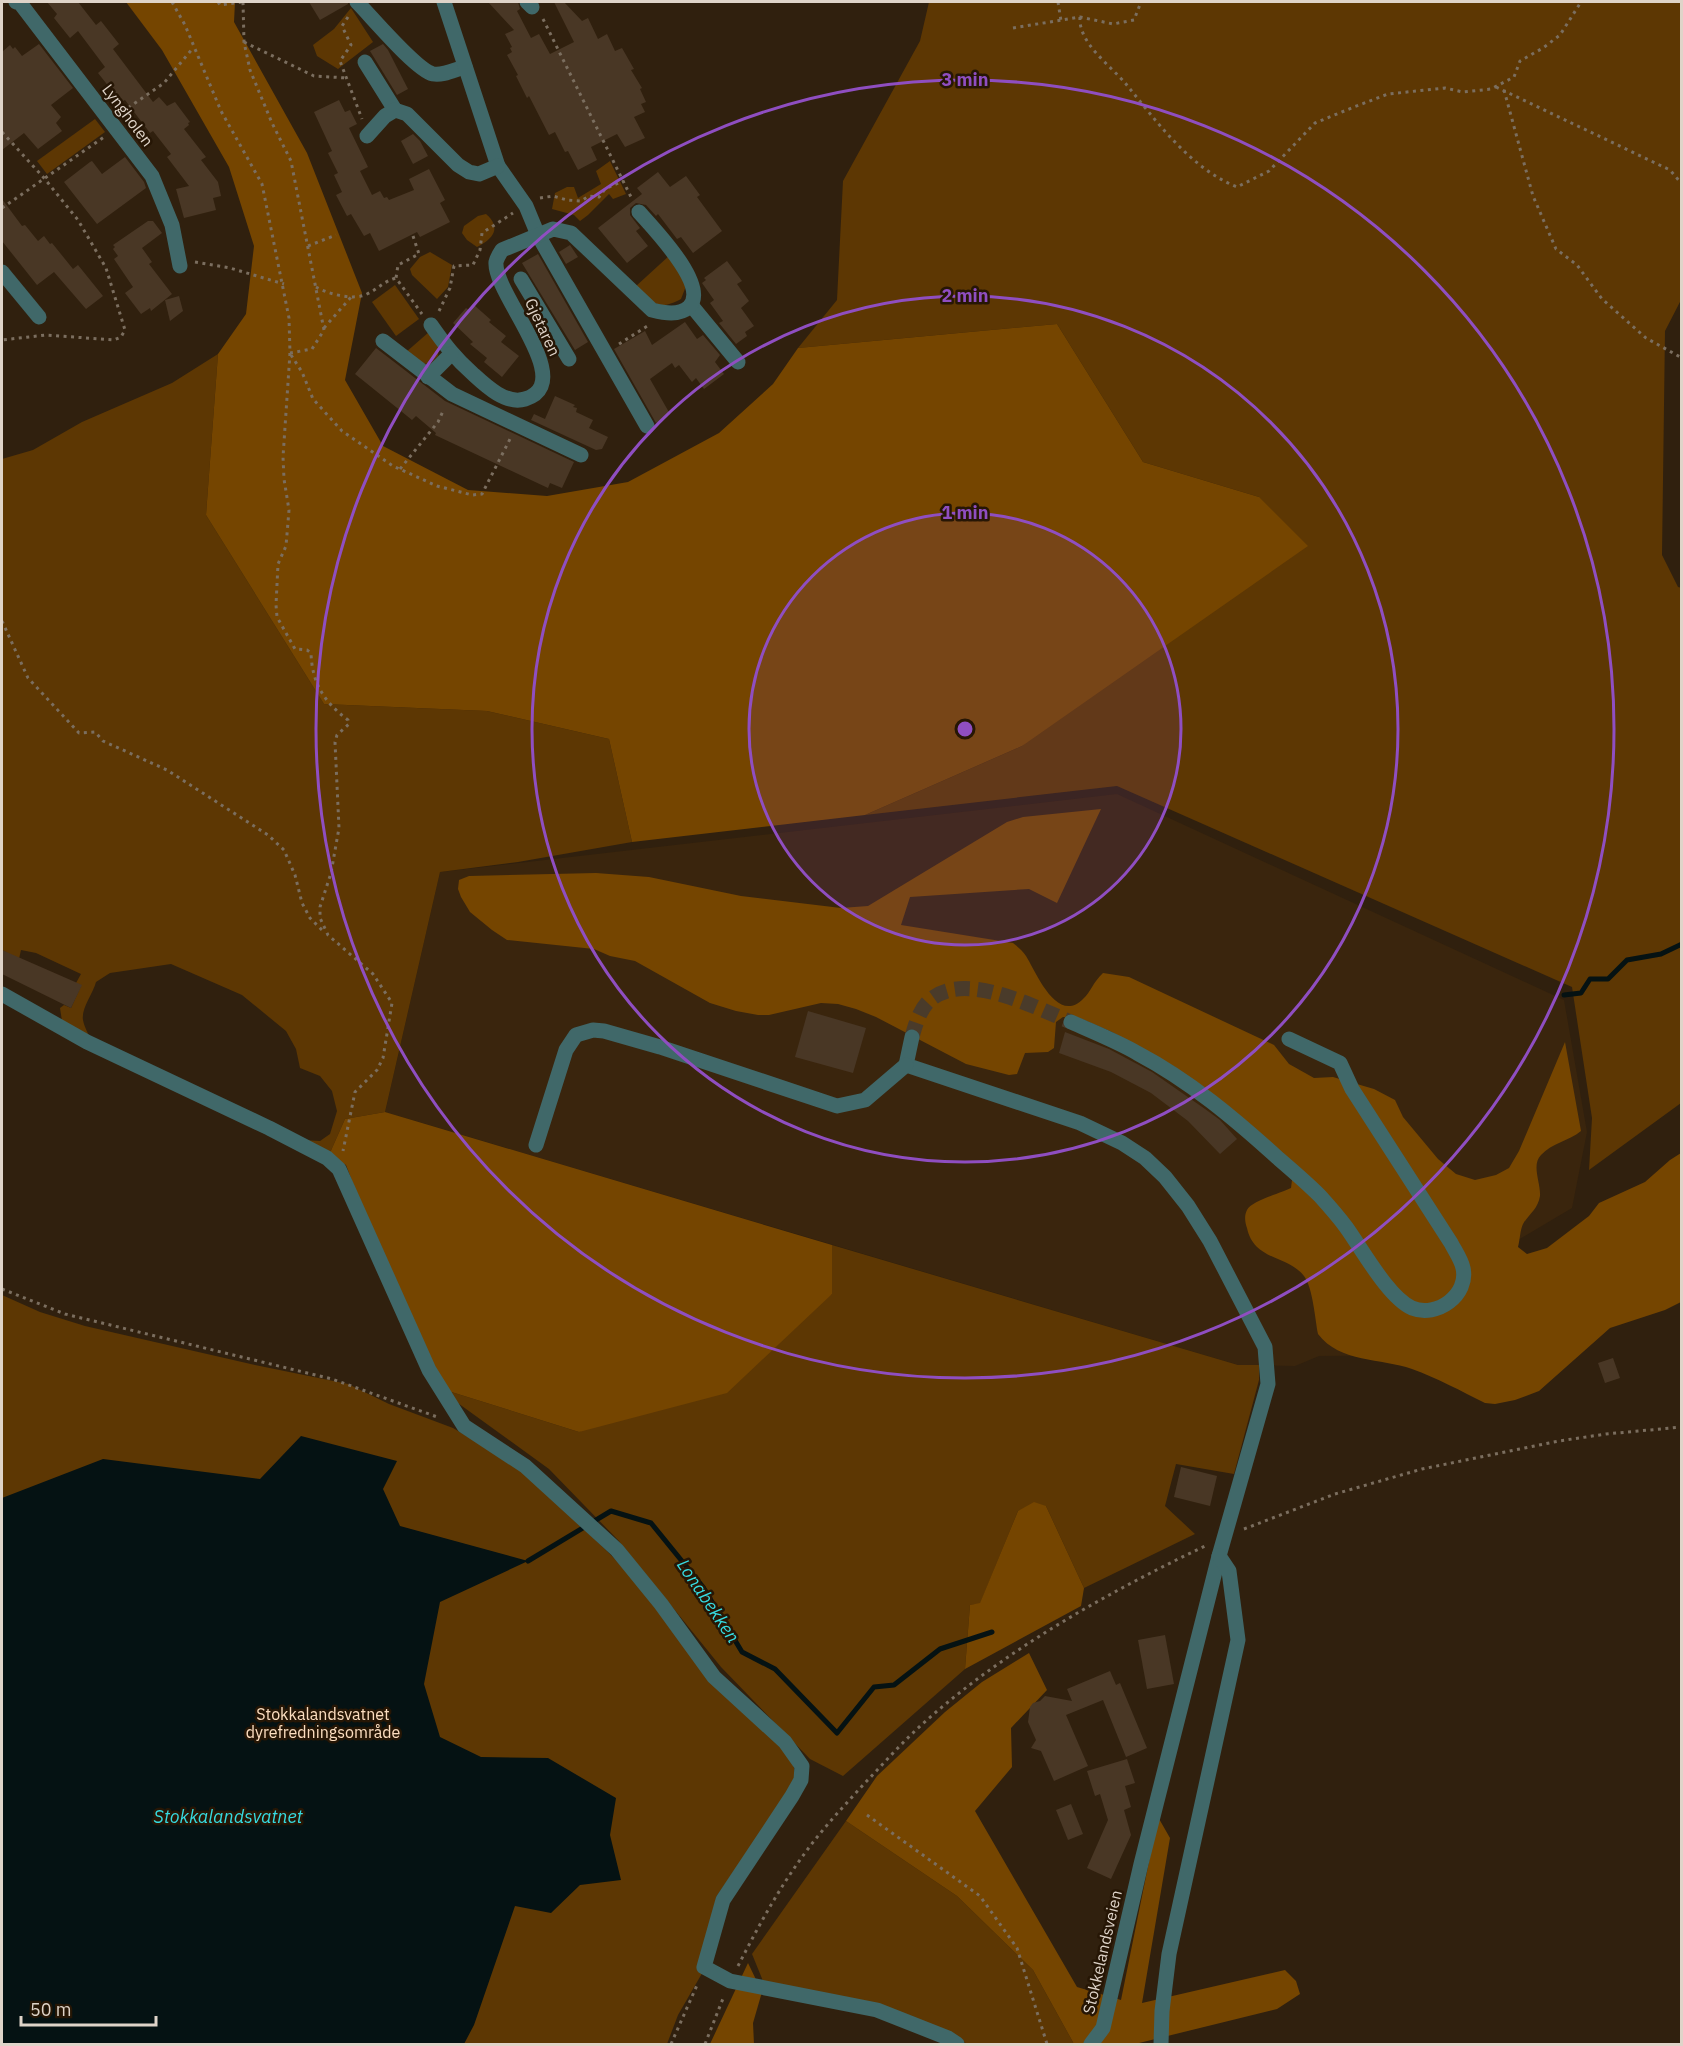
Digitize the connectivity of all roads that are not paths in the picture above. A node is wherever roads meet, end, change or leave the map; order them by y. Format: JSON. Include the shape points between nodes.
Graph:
{"nodes":[{"id":1,"x":16,"y":2,"type":"edge"},
{"id":2,"x":357,"y":2,"type":"edge"},
{"id":3,"x":444,"y":2,"type":"edge"},
{"id":4,"x":365,"y":62,"type":"dead end"},
{"id":5,"x":465,"y":66,"type":"junction"},
{"id":6,"x":395,"y":110,"type":"junction"},
{"id":7,"x":368,"y":136,"type":"dead end"},
{"id":8,"x":498,"y":166,"type":"junction"},
{"id":9,"x":639,"y":212,"type":"road end"},
{"id":10,"x":538,"y":236,"type":"junction"},
{"id":11,"x":179,"y":262,"type":"road end"},
{"id":12,"x":2,"y":272,"type":"edge"},
{"id":13,"x":521,"y":279,"type":"dead end"},
{"id":14,"x":691,"y":305,"type":"junction"},
{"id":15,"x":536,"y":306,"type":"junction"},
{"id":16,"x":518,"y":313,"type":"junction"},
{"id":17,"x":39,"y":317,"type":"dead end"},
{"id":18,"x":431,"y":325,"type":"road end"},
{"id":19,"x":383,"y":341,"type":"dead end"},
{"id":20,"x":451,"y":354,"type":"junction"},
{"id":21,"x":569,"y":359,"type":"dead end"},
{"id":22,"x":738,"y":362,"type":"dead end"},
{"id":23,"x":428,"y":377,"type":"junction"},
{"id":24,"x":646,"y":426,"type":"dead end"},
{"id":25,"x":582,"y":455,"type":"dead end"},
{"id":26,"x":2,"y":994,"type":"edge"},
{"id":27,"x":1071,"y":1022,"type":"tunnel mouth"},
{"id":28,"x":912,"y":1037,"type":"tunnel mouth"},
{"id":29,"x":1289,"y":1039,"type":"dead end"},
{"id":30,"x":906,"y":1065,"type":"junction"},
{"id":31,"x":536,"y":1145,"type":"dead end"},
{"id":32,"x":1220,"y":1556,"type":"junction"},
{"id":33,"x":957,"y":2044,"type":"edge"},
{"id":34,"x":1090,"y":2044,"type":"edge"},
{"id":35,"x":1161,"y":2044,"type":"edge"}],
"edges":[{"from":1,"to":11,"type":"street","name":"Lyngholen","via":[[152,176],[172,225]]},
{"from":2,"to":5,"type":"street","via":[[411,58],[432,74]]},
{"from":3,"to":5,"type":"street"},
{"from":4,"to":6,"type":"street"},
{"from":5,"to":8,"type":"street"},
{"from":6,"to":7,"type":"street"},
{"from":6,"to":8,"type":"street","via":[[407,114],[469,172],[479,174]]},
{"from":8,"to":10,"type":"street","via":[[525,206]]},
{"from":9,"to":14,"type":"street","via":[[681,263],[692,284]]},
{"from":10,"to":14,"type":"street","name":"Gjetaren","via":[[553,229],[571,233],[652,310],[668,314]]},
{"from":10,"to":16,"type":"street","name":"Gjetaren","via":[[502,250],[496,261],[498,275]]},
{"from":10,"to":24,"type":"street"},
{"from":12,"to":17,"type":"street"},
{"from":13,"to":15,"type":"street"},
{"from":14,"to":22,"type":"street"},
{"from":15,"to":16,"type":"street"},
{"from":15,"to":21,"type":"street"},
{"from":16,"to":20,"type":"street","name":"Gjetaren","via":[[544,370],[543,384],[536,395],[522,400],[504,398]]},
{"from":18,"to":20,"type":"street","name":"Gjetaren"},
{"from":19,"to":23,"type":"street"},
{"from":20,"to":23,"type":"street"},
{"from":23,"to":25,"type":"street","via":[[452,394]]},
{"from":26,"to":33,"type":"street","via":[[87,1042],[327,1158],[339,1169],[429,1370],[464,1426],[525,1466],[617,1550],[714,1677],[785,1742],[802,1766],[801,1780],[723,1899],[704,1966],[730,1981],[877,2010]]},
{"from":27,"to":29,"type":"street","via":[[1178,1077],[1254,1136],[1318,1194],[1381,1278],[1411,1308],[1430,1310],[1448,1303],[1461,1289],[1463,1279],[1463,1269],[1451,1243],[1340,1064]]},
{"from":28,"to":30,"type":"street"},
{"from":30,"to":31,"type":"street","via":[[865,1100],[837,1106],[660,1047],[593,1030],[576,1035],[566,1050]]},
{"from":30,"to":32,"type":"street","name":"Stokkelandsveien","via":[[1104,1133],[1145,1158],[1188,1206],[1265,1347],[1267,1365],[1268,1384]]},
{"from":32,"to":34,"type":"street","name":"Stokkelandsveien","via":[[1103,2028]]},
{"from":32,"to":35,"type":"street","via":[[1229,1571],[1238,1640],[1169,1954]]}]}
